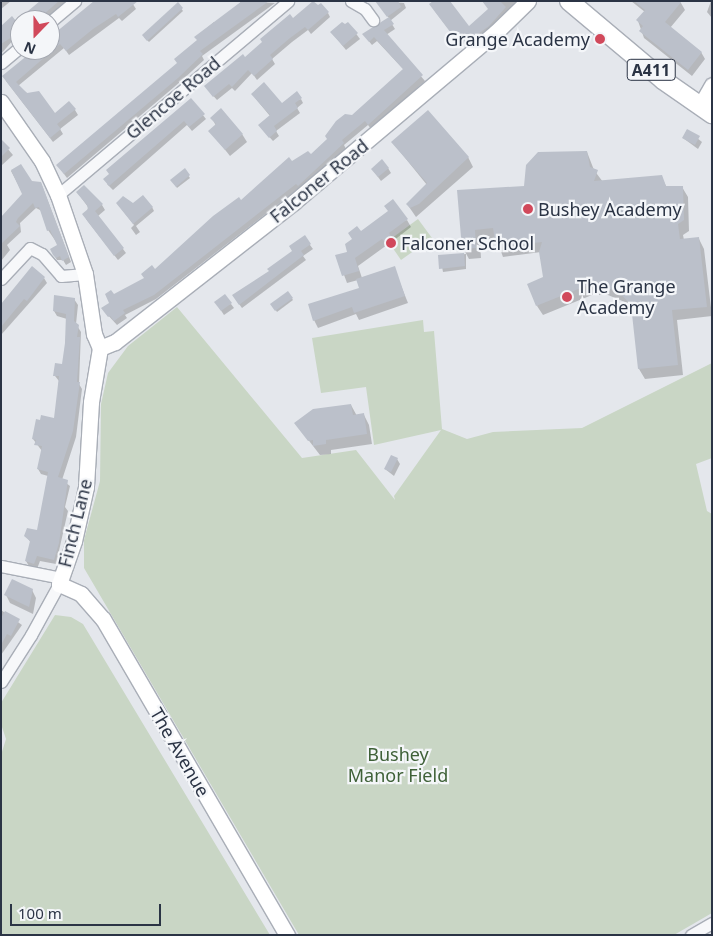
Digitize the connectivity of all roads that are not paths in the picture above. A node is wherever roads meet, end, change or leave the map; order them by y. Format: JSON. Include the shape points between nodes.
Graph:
{"nodes":[{"id":1,"x":75,"y":1,"type":"edge"},
{"id":2,"x":288,"y":1,"type":"edge"},
{"id":3,"x":351,"y":1,"type":"edge"},
{"id":4,"x":528,"y":1,"type":"edge"},
{"id":5,"x":569,"y":1,"type":"edge"},
{"id":6,"x":60,"y":14,"type":"edge"},
{"id":7,"x":373,"y":20,"type":"dead end"},
{"id":8,"x":712,"y":84,"type":"edge"},
{"id":9,"x":3,"y":110,"type":"edge"},
{"id":10,"x":706,"y":110,"type":"edge"},
{"id":11,"x":58,"y":195,"type":"junction"},
{"id":12,"x":85,"y":274,"type":"junction"},
{"id":13,"x":1,"y":279,"type":"edge"},
{"id":14,"x":100,"y":348,"type":"junction"},
{"id":15,"x":1,"y":566,"type":"edge"},
{"id":16,"x":60,"y":581,"type":"junction"},
{"id":17,"x":1,"y":682,"type":"edge"},
{"id":18,"x":712,"y":923,"type":"edge"},
{"id":19,"x":287,"y":935,"type":"edge"},
{"id":20,"x":691,"y":935,"type":"edge"}],
"edges":[{"from":1,"to":6,"type":"street"},
{"from":2,"to":11,"type":"street","name":"Glencoe Road"},
{"from":3,"to":7,"type":"street","via":[[365,9]]},
{"from":4,"to":14,"type":"street","name":"Falconer Road","via":[[495,34],[294,202],[114,342]]},
{"from":5,"to":10,"type":"main road","number":"A411"},
{"from":8,"to":10,"type":"street"},
{"from":9,"to":11,"type":"street","via":[[42,161]]},
{"from":11,"to":12,"type":"street"},
{"from":12,"to":13,"type":"street","via":[[72,278],[60,276],[42,254],[30,248]]},
{"from":12,"to":14,"type":"street","via":[[94,334]]},
{"from":14,"to":16,"type":"street","name":"Finch Lane","via":[[91,402],[86,487]]},
{"from":15,"to":16,"type":"street"},
{"from":16,"to":17,"type":"street","name":"Finch Lane","via":[[32,635]]},
{"from":16,"to":19,"type":"street","name":"The Avenue","via":[[81,594],[102,618]]},
{"from":18,"to":20,"type":"street"}]}
